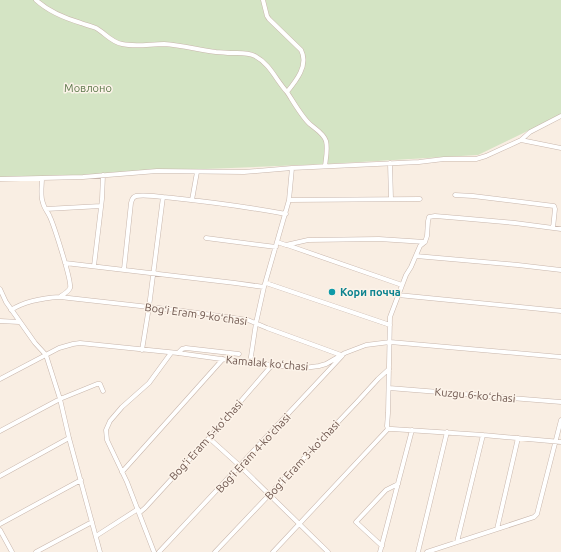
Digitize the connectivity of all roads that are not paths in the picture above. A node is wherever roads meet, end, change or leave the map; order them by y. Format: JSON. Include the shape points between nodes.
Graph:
{"nodes":[{"id":1,"x":36,"y":0,"type":"edge"},
{"id":2,"x":263,"y":0,"type":"edge"},
{"id":3,"x":287,"y":92,"type":"junction"},
{"id":4,"x":561,"y":116,"type":"edge"},
{"id":5,"x":521,"y":140,"type":"junction"},
{"id":6,"x":561,"y":143,"type":"edge"},
{"id":7,"x":554,"y":146,"type":"junction"},
{"id":8,"x":561,"y":148,"type":"edge"},
{"id":9,"x":390,"y":163,"type":"junction"},
{"id":10,"x":325,"y":166,"type":"junction"},
{"id":11,"x":292,"y":168,"type":"junction"},
{"id":12,"x":197,"y":172,"type":"junction"},
{"id":13,"x":103,"y":175,"type":"junction"},
{"id":14,"x":42,"y":178,"type":"junction"},
{"id":15,"x":0,"y":179,"type":"edge"},
{"id":16,"x":455,"y":195,"type":"dead end"},
{"id":17,"x":163,"y":197,"type":"junction"},
{"id":18,"x":391,"y":199,"type":"junction"},
{"id":19,"x":420,"y":199,"type":"dead end"},
{"id":20,"x":192,"y":200,"type":"junction"},
{"id":21,"x":289,"y":200,"type":"junction"},
{"id":22,"x":101,"y":206,"type":"junction"},
{"id":23,"x":46,"y":209,"type":"junction"},
{"id":24,"x":286,"y":214,"type":"junction"},
{"id":25,"x":553,"y":228,"type":"junction"},
{"id":26,"x":561,"y":229,"type":"edge"},
{"id":27,"x":206,"y":238,"type":"dead end"},
{"id":28,"x":277,"y":242,"type":"junction"},
{"id":29,"x":425,"y":242,"type":"junction"},
{"id":30,"x":286,"y":245,"type":"junction"},
{"id":31,"x":276,"y":247,"type":"junction"},
{"id":32,"x":416,"y":256,"type":"junction"},
{"id":33,"x":65,"y":263,"type":"junction"},
{"id":34,"x":94,"y":266,"type":"junction"},
{"id":35,"x":124,"y":269,"type":"junction"},
{"id":36,"x":561,"y":270,"type":"edge"},
{"id":37,"x":153,"y":273,"type":"junction"},
{"id":38,"x":265,"y":285,"type":"junction"},
{"id":39,"x":402,"y":285,"type":"junction"},
{"id":40,"x":0,"y":289,"type":"edge"},
{"id":41,"x":398,"y":295,"type":"junction"},
{"id":42,"x":60,"y":297,"type":"junction"},
{"id":43,"x":149,"y":307,"type":"junction"},
{"id":44,"x":11,"y":310,"type":"junction"},
{"id":45,"x":561,"y":311,"type":"edge"},
{"id":46,"x":0,"y":321,"type":"edge"},
{"id":47,"x":19,"y":322,"type":"junction"},
{"id":48,"x":256,"y":324,"type":"junction"},
{"id":49,"x":390,"y":325,"type":"junction"},
{"id":50,"x":390,"y":342,"type":"junction"},
{"id":51,"x":142,"y":350,"type":"junction"},
{"id":52,"x":171,"y":353,"type":"junction"},
{"id":53,"x":178,"y":353,"type":"junction"},
{"id":54,"x":239,"y":354,"type":"dead end"},
{"id":55,"x":343,"y":354,"type":"junction"},
{"id":56,"x":46,"y":355,"type":"junction"},
{"id":57,"x":561,"y":357,"type":"edge"},
{"id":58,"x":224,"y":359,"type":"junction"},
{"id":59,"x":250,"y":363,"type":"junction"},
{"id":60,"x":272,"y":365,"type":"junction"},
{"id":61,"x":389,"y":369,"type":"junction"},
{"id":62,"x":0,"y":379,"type":"edge"},
{"id":63,"x":389,"y":388,"type":"junction"},
{"id":64,"x":103,"y":391,"type":"dead end"},
{"id":65,"x":60,"y":399,"type":"junction"},
{"id":66,"x":561,"y":402,"type":"edge"},
{"id":67,"x":561,"y":420,"type":"edge"},
{"id":68,"x":388,"y":429,"type":"junction"},
{"id":69,"x":0,"y":430,"type":"edge"},
{"id":70,"x":412,"y":430,"type":"junction"},
{"id":71,"x":447,"y":432,"type":"junction"},
{"id":72,"x":483,"y":435,"type":"junction"},
{"id":73,"x":69,"y":438,"type":"junction"},
{"id":74,"x":209,"y":438,"type":"junction"},
{"id":75,"x":518,"y":438,"type":"junction"},
{"id":76,"x":559,"y":442,"type":"edge"},
{"id":77,"x":240,"y":466,"type":"junction"},
{"id":78,"x":122,"y":472,"type":"junction"},
{"id":79,"x":0,"y":476,"type":"edge"},
{"id":80,"x":81,"y":480,"type":"junction"},
{"id":81,"x":398,"y":484,"type":"junction"},
{"id":82,"x":269,"y":494,"type":"junction"},
{"id":83,"x":138,"y":511,"type":"junction"},
{"id":84,"x":92,"y":522,"type":"junction"},
{"id":85,"x":0,"y":524,"type":"edge"},
{"id":86,"x":300,"y":524,"type":"junction"},
{"id":87,"x":497,"y":529,"type":"junction"},
{"id":88,"x":0,"y":530,"type":"edge"},
{"id":89,"x":96,"y":536,"type":"junction"},
{"id":90,"x":457,"y":542,"type":"junction"},
{"id":91,"x":382,"y":546,"type":"junction"},
{"id":92,"x":12,"y":552,"type":"edge"},
{"id":93,"x":36,"y":552,"type":"edge"},
{"id":94,"x":100,"y":552,"type":"edge"},
{"id":95,"x":154,"y":552,"type":"edge"},
{"id":96,"x":160,"y":552,"type":"edge"},
{"id":97,"x":215,"y":552,"type":"edge"},
{"id":98,"x":273,"y":552,"type":"edge"},
{"id":99,"x":327,"y":552,"type":"edge"},
{"id":100,"x":380,"y":552,"type":"edge"},
{"id":101,"x":418,"y":552,"type":"edge"},
{"id":102,"x":427,"y":552,"type":"edge"}],
"edges":[{"from":1,"to":3,"type":"street","via":[[44,8],[94,27],[121,44],[164,44],[253,55],[267,65]]},
{"from":2,"to":3,"type":"street","via":[[269,19],[304,54],[300,74]]},
{"from":3,"to":10,"type":"street","via":[[306,120],[325,138]]},
{"from":4,"to":5,"type":"street","via":[[530,132]]},
{"from":5,"to":7,"type":"street"},
{"from":5,"to":9,"type":"street","via":[[476,158]]},
{"from":6,"to":7,"type":"street"},
{"from":7,"to":8,"type":"street"},
{"from":9,"to":10,"type":"street"},
{"from":9,"to":18,"type":"street"},
{"from":10,"to":11,"type":"street"},
{"from":11,"to":12,"type":"street"},
{"from":11,"to":21,"type":"street","name":"Bogʻi Eram 9-koʻchasi"},
{"from":12,"to":13,"type":"street","via":[[157,170]]},
{"from":12,"to":20,"type":"street"},
{"from":13,"to":14,"type":"street"},
{"from":13,"to":22,"type":"street"},
{"from":14,"to":15,"type":"street"},
{"from":14,"to":23,"type":"street","via":[[42,200]]},
{"from":16,"to":25,"type":"street","via":[[554,206]]},
{"from":17,"to":20,"type":"street"},
{"from":17,"to":35,"type":"street","via":[[133,198]]},
{"from":17,"to":37,"type":"street"},
{"from":18,"to":19,"type":"street"},
{"from":18,"to":21,"type":"street"},
{"from":20,"to":24,"type":"street"},
{"from":21,"to":24,"type":"street","name":"Bogʻi Eram 9-koʻchasi"},
{"from":22,"to":23,"type":"street"},
{"from":22,"to":34,"type":"street"},
{"from":23,"to":33,"type":"street"},
{"from":24,"to":28,"type":"street","name":"Bogʻi Eram 9-koʻchasi"},
{"from":25,"to":26,"type":"street"},
{"from":25,"to":29,"type":"street","via":[[437,216],[429,217]]},
{"from":27,"to":31,"type":"street"},
{"from":28,"to":30,"type":"street"},
{"from":28,"to":31,"type":"street","name":"Bogʻi Eram 9-koʻchasi"},
{"from":29,"to":30,"type":"street","via":[[380,239],[308,240]]},
{"from":29,"to":32,"type":"street","via":[[420,246]]},
{"from":30,"to":39,"type":"street"},
{"from":31,"to":38,"type":"street","name":"Bogʻi Eram 9-koʻchasi"},
{"from":32,"to":36,"type":"street"},
{"from":32,"to":39,"type":"street"},
{"from":33,"to":34,"type":"street"},
{"from":33,"to":42,"type":"street","via":[[70,287]]},
{"from":34,"to":35,"type":"street"},
{"from":35,"to":37,"type":"street"},
{"from":37,"to":38,"type":"street"},
{"from":37,"to":43,"type":"street"},
{"from":38,"to":48,"type":"street","name":"Bogʻi Eram 9-koʻchasi"},
{"from":38,"to":49,"type":"street"},
{"from":39,"to":41,"type":"street"},
{"from":40,"to":44,"type":"street"},
{"from":41,"to":45,"type":"street"},
{"from":41,"to":49,"type":"street","via":[[390,317]]},
{"from":42,"to":43,"type":"street","name":"Bogʻi Eram 9-koʻchasi"},
{"from":42,"to":44,"type":"street","name":"Bogʻi Eram 9-koʻchasi","via":[[32,301]]},
{"from":43,"to":48,"type":"street","name":"Bogʻi Eram 9-koʻchasi","via":[[248,320]]},
{"from":43,"to":51,"type":"street"},
{"from":44,"to":47,"type":"street"},
{"from":46,"to":47,"type":"street"},
{"from":47,"to":56,"type":"street"},
{"from":48,"to":55,"type":"street"},
{"from":48,"to":59,"type":"street"},
{"from":49,"to":50,"type":"street"},
{"from":50,"to":55,"type":"street","name":"Kamalak koʻchasi","via":[[366,345]]},
{"from":50,"to":57,"type":"street","name":"Kamalak koʻchasi"},
{"from":50,"to":61,"type":"street"},
{"from":51,"to":52,"type":"street","name":"Kamalak koʻchasi"},
{"from":51,"to":56,"type":"street","name":"Kamalak koʻchasi","via":[[80,343]]},
{"from":52,"to":53,"type":"street","name":"Kamalak koʻchasi"},
{"from":52,"to":78,"type":"street","via":[[149,383],[122,407],[108,425],[107,440]]},
{"from":53,"to":54,"type":"street","via":[[186,348]]},
{"from":53,"to":58,"type":"street","name":"Kamalak koʻchasi"},
{"from":55,"to":60,"type":"street","name":"Kamalak koʻchasi","via":[[319,366],[304,368]]},
{"from":55,"to":77,"type":"street","name":"Bogʻi Eram 4-koʻchasi"},
{"from":56,"to":62,"type":"street","name":"Kamalak koʻchasi"},
{"from":56,"to":65,"type":"street"},
{"from":58,"to":59,"type":"street","name":"Kamalak koʻchasi"},
{"from":58,"to":78,"type":"street"},
{"from":59,"to":60,"type":"street","name":"Kamalak koʻchasi"},
{"from":60,"to":74,"type":"street","name":"Bogʻi Eram 5-koʻchasi"},
{"from":61,"to":63,"type":"street"},
{"from":61,"to":82,"type":"street","name":"Bogʻi Eram 3-koʻchasi"},
{"from":63,"to":66,"type":"street","name":"Kuzgu 6-koʻchasi"},
{"from":63,"to":68,"type":"street"},
{"from":64,"to":65,"type":"street","via":[[100,384],[97,384]]},
{"from":65,"to":69,"type":"street"},
{"from":65,"to":73,"type":"street"},
{"from":67,"to":76,"type":"street"},
{"from":68,"to":70,"type":"street"},
{"from":68,"to":86,"type":"street"},
{"from":70,"to":71,"type":"street"},
{"from":70,"to":81,"type":"street"},
{"from":71,"to":72,"type":"street"},
{"from":71,"to":101,"type":"street"},
{"from":72,"to":75,"type":"street"},
{"from":72,"to":90,"type":"street"},
{"from":73,"to":79,"type":"street"},
{"from":73,"to":80,"type":"street"},
{"from":74,"to":77,"type":"street"},
{"from":74,"to":83,"type":"street","name":"Bogʻi Eram 5-koʻchasi","via":[[145,508]]},
{"from":75,"to":76,"type":"street"},
{"from":75,"to":87,"type":"street"},
{"from":76,"to":87,"type":"street","via":[[537,514]]},
{"from":77,"to":82,"type":"street"},
{"from":77,"to":96,"type":"street","name":"Bogʻi Eram 4-koʻchasi"},
{"from":78,"to":83,"type":"street"},
{"from":80,"to":84,"type":"street"},
{"from":80,"to":85,"type":"street"},
{"from":81,"to":91,"type":"street"},
{"from":81,"to":91,"type":"street","via":[[386,490],[356,522]]},
{"from":82,"to":86,"type":"street"},
{"from":82,"to":97,"type":"street","name":"Bogʻi Eram 3-koʻchasi"},
{"from":83,"to":89,"type":"street","name":"Bogʻi Eram 5-koʻchasi"},
{"from":83,"to":95,"type":"street"},
{"from":84,"to":89,"type":"street"},
{"from":84,"to":93,"type":"street"},
{"from":86,"to":98,"type":"street"},
{"from":86,"to":99,"type":"street"},
{"from":87,"to":90,"type":"street"},
{"from":88,"to":92,"type":"street"},
{"from":89,"to":94,"type":"street"},
{"from":90,"to":102,"type":"street"},
{"from":91,"to":100,"type":"street"}]}
